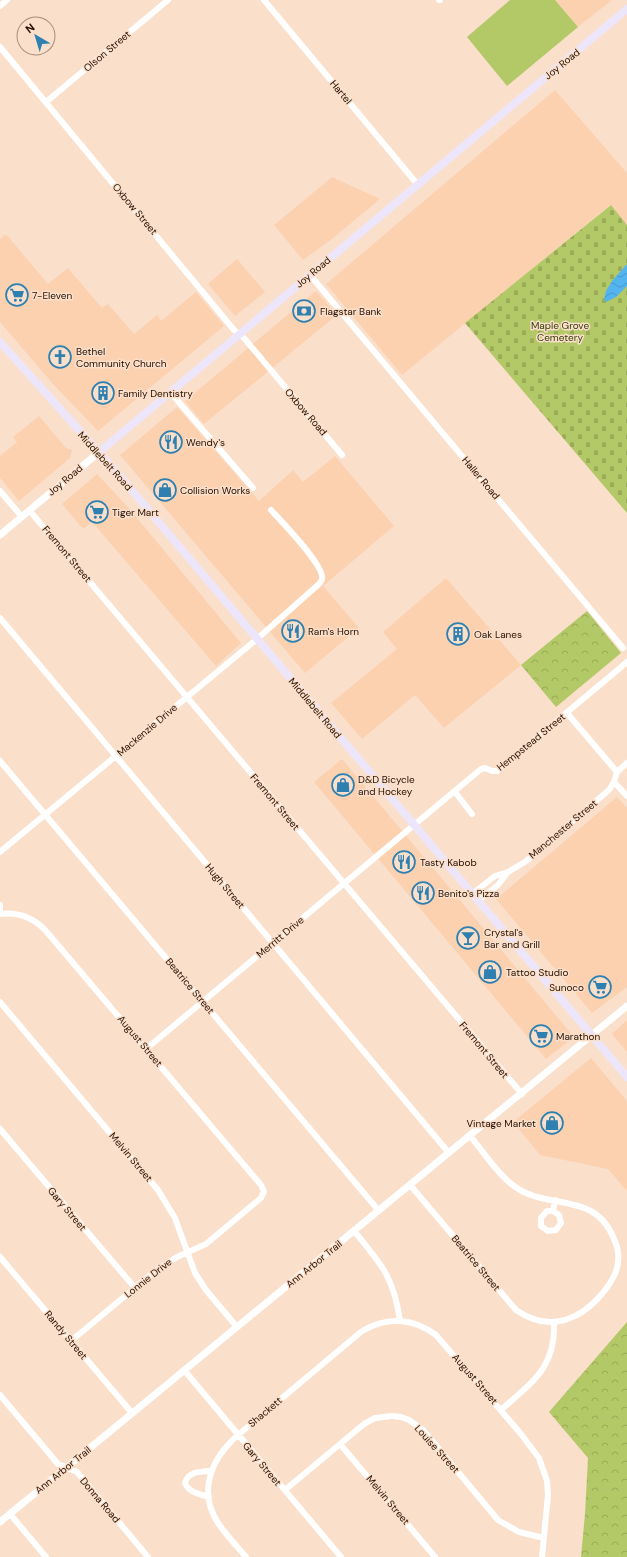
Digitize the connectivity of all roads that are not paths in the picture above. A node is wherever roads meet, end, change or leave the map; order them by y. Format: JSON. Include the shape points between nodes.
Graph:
{"nodes":[{"id":1,"x":7,"y":0,"type":"edge"},
{"id":2,"x":168,"y":0,"type":"edge"},
{"id":3,"x":264,"y":0,"type":"edge"},
{"id":4,"x":0,"y":6,"type":"edge"},
{"id":5,"x":627,"y":9,"type":"edge"},
{"id":6,"x":0,"y":47,"type":"edge"},
{"id":7,"x":46,"y":102,"type":"junction"},
{"id":8,"x":418,"y":185,"type":"junction"},
{"id":9,"x":310,"y":275,"type":"junction"},
{"id":10,"x":239,"y":334,"type":"junction"},
{"id":11,"x":0,"y":342,"type":"edge"},
{"id":12,"x":270,"y":369,"type":"joint"},
{"id":13,"x":170,"y":392,"type":"junction"},
{"id":14,"x":98,"y":453,"type":"junction"},
{"id":15,"x":342,"y":455,"type":"dead end"},
{"id":16,"x":253,"y":488,"type":"dead end"},
{"id":17,"x":0,"y":491,"type":"edge"},
{"id":18,"x":30,"y":510,"type":"junction"},
{"id":19,"x":271,"y":510,"type":"dead end"},
{"id":20,"x":22,"y":517,"type":"junction"},
{"id":21,"x":0,"y":535,"type":"edge"},
{"id":22,"x":0,"y":618,"type":"edge"},
{"id":23,"x":257,"y":639,"type":"junction"},
{"id":24,"x":623,"y":648,"type":"dead end"},
{"id":25,"x":627,"y":662,"type":"edge"},
{"id":26,"x":187,"y":697,"type":"junction"},
{"id":27,"x":567,"y":713,"type":"junction"},
{"id":28,"x":116,"y":756,"type":"junction"},
{"id":29,"x":0,"y":761,"type":"edge"},
{"id":30,"x":627,"y":763,"type":"edge"},
{"id":31,"x":617,"y":772,"type":"junction"},
{"id":32,"x":614,"y":782,"type":"junction"},
{"id":33,"x":454,"y":792,"type":"junction"},
{"id":34,"x":627,"y":796,"type":"edge"},
{"id":35,"x":472,"y":814,"type":"dead end"},
{"id":36,"x":45,"y":815,"type":"junction"},
{"id":37,"x":415,"y":826,"type":"junction"},
{"id":38,"x":0,"y":852,"type":"edge"},
{"id":39,"x":508,"y":872,"type":"junction"},
{"id":40,"x":345,"y":884,"type":"junction"},
{"id":41,"x":472,"y":894,"type":"junction"},
{"id":42,"x":478,"y":902,"type":"junction"},
{"id":43,"x":0,"y":905,"type":"edge"},
{"id":44,"x":0,"y":914,"type":"edge"},
{"id":45,"x":273,"y":943,"type":"junction"},
{"id":46,"x":203,"y":1001,"type":"junction"},
{"id":47,"x":0,"y":1002,"type":"edge"},
{"id":48,"x":627,"y":1006,"type":"edge"},
{"id":49,"x":592,"y":1036,"type":"junction"},
{"id":50,"x":146,"y":1049,"type":"junction"},
{"id":51,"x":627,"y":1077,"type":"edge"},
{"id":52,"x":522,"y":1094,"type":"junction"},
{"id":53,"x":0,"y":1129,"type":"edge"},
{"id":54,"x":470,"y":1136,"type":"junction"},
{"id":55,"x":449,"y":1153,"type":"junction"},
{"id":56,"x":410,"y":1185,"type":"junction"},
{"id":57,"x":264,"y":1191,"type":"joint"},
{"id":58,"x":555,"y":1200,"type":"junction"},
{"id":59,"x":379,"y":1211,"type":"junction"},
{"id":60,"x":553,"y":1211,"type":"dead end"},
{"id":61,"x":354,"y":1231,"type":"junction"},
{"id":62,"x":187,"y":1252,"type":"junction"},
{"id":63,"x":0,"y":1257,"type":"edge"},
{"id":64,"x":135,"y":1288,"type":"junction"},
{"id":65,"x":400,"y":1321,"type":"junction"},
{"id":66,"x":554,"y":1322,"type":"junction"},
{"id":67,"x":237,"y":1327,"type":"junction"},
{"id":68,"x":71,"y":1341,"type":"junction"},
{"id":69,"x":184,"y":1370,"type":"junction"},
{"id":70,"x":0,"y":1395,"type":"edge"},
{"id":71,"x":501,"y":1410,"type":"junction"},
{"id":72,"x":132,"y":1413,"type":"junction"},
{"id":73,"x":238,"y":1435,"type":"junction"},
{"id":74,"x":340,"y":1444,"type":"junction"},
{"id":75,"x":67,"y":1467,"type":"junction"},
{"id":76,"x":211,"y":1470,"type":"junction"},
{"id":77,"x":284,"y":1490,"type":"junction"},
{"id":78,"x":209,"y":1497,"type":"junction"},
{"id":79,"x":10,"y":1514,"type":"junction"},
{"id":80,"x":0,"y":1522,"type":"edge"},
{"id":81,"x":544,"y":1538,"type":"junction"},
{"id":82,"x":46,"y":1557,"type":"edge"},
{"id":83,"x":148,"y":1557,"type":"edge"},
{"id":84,"x":246,"y":1557,"type":"edge"},
{"id":85,"x":340,"y":1557,"type":"edge"},
{"id":86,"x":435,"y":1557,"type":"edge"},
{"id":87,"x":542,"y":1557,"type":"edge"}],
"edges":[{"from":1,"to":4,"type":"street"},
{"from":2,"to":7,"type":"street","name":"Olson Street"},
{"from":3,"to":8,"type":"street","name":"Hartel"},
{"from":5,"to":8,"type":"main road","name":"Joy Road"},
{"from":6,"to":7,"type":"street","name":"Oxbow Street"},
{"from":7,"to":10,"type":"street","name":"Oxbow Street"},
{"from":8,"to":9,"type":"main road","name":"Joy Road"},
{"from":9,"to":10,"type":"main road","name":"Joy Road"},
{"from":9,"to":24,"type":"street","name":"Haller Road"},
{"from":10,"to":12,"type":"street","name":"Oxbow Street"},
{"from":10,"to":13,"type":"main road","name":"Joy Road"},
{"from":11,"to":14,"type":"main road","name":"Middlebelt Road"},
{"from":12,"to":15,"type":"street","name":"Oxbow Road"},
{"from":13,"to":14,"type":"main road","name":"Joy Road"},
{"from":13,"to":16,"type":"street"},
{"from":14,"to":18,"type":"street","name":"Joy Road"},
{"from":14,"to":23,"type":"main road","name":"Middlebelt Road"},
{"from":17,"to":20,"type":"street"},
{"from":18,"to":20,"type":"street","name":"Joy Road"},
{"from":18,"to":26,"type":"street","name":"Fremont Street"},
{"from":19,"to":23,"type":"street","name":"Mackenzie Drive","via":[[316,562],[322,579],[313,591]]},
{"from":20,"to":21,"type":"street","name":"Joy Road"},
{"from":22,"to":28,"type":"street","name":"Hugh Street"},
{"from":23,"to":26,"type":"street","name":"Mackenzie Drive"},
{"from":23,"to":37,"type":"main road","name":"Middlebelt Road"},
{"from":25,"to":27,"type":"street","name":"Hempstead Street"},
{"from":26,"to":28,"type":"street","name":"Mackenzie Drive"},
{"from":26,"to":40,"type":"street","name":"Fremont Street"},
{"from":27,"to":31,"type":"street"},
{"from":27,"to":33,"type":"street","name":"Hempstead Street","via":[[497,771],[481,769]]},
{"from":28,"to":36,"type":"street","name":"Mackenzie Drive"},
{"from":28,"to":45,"type":"street","name":"Hugh Street"},
{"from":29,"to":36,"type":"street","name":"Beatrice Street"},
{"from":30,"to":31,"type":"street"},
{"from":31,"to":32,"type":"street"},
{"from":32,"to":34,"type":"street"},
{"from":32,"to":39,"type":"street","name":"Manchester Street","via":[[606,794],[525,862]]},
{"from":33,"to":35,"type":"street"},
{"from":33,"to":37,"type":"street","name":"Hempstead Street"},
{"from":36,"to":38,"type":"street","name":"Mackenzie Drive"},
{"from":36,"to":46,"type":"street","name":"Beatrice Street"},
{"from":37,"to":40,"type":"street","name":"Merritt Drive"},
{"from":37,"to":41,"type":"main road","name":"Middlebelt Road"},
{"from":39,"to":41,"type":"street","name":"Manchester Street","via":[[495,876]]},
{"from":39,"to":42,"type":"street","name":"Manchester Street","via":[[503,880]]},
{"from":40,"to":45,"type":"street","name":"Merritt Drive"},
{"from":40,"to":52,"type":"street","name":"Fremont Street"},
{"from":41,"to":42,"type":"main road","name":"Middlebelt Road"},
{"from":42,"to":49,"type":"main road","name":"Middlebelt Road"},
{"from":43,"to":44,"type":"street"},
{"from":44,"to":50,"type":"street","name":"August Street","via":[[24,916],[43,927]]},
{"from":45,"to":46,"type":"street","name":"Merritt Drive"},
{"from":45,"to":55,"type":"street","name":"Hugh Street"},
{"from":46,"to":50,"type":"street","name":"Merritt Drive"},
{"from":46,"to":59,"type":"street","name":"Beatrice Street"},
{"from":47,"to":62,"type":"street","name":"Melvin Street","via":[[158,1190],[175,1218]]},
{"from":48,"to":49,"type":"street","name":"Ann Arbor Trail"},
{"from":49,"to":51,"type":"main road","name":"Middlebelt Road"},
{"from":49,"to":52,"type":"street","name":"Ann Arbor Trail"},
{"from":50,"to":57,"type":"street","name":"August Street"},
{"from":52,"to":54,"type":"street","name":"Ann Arbor Trail"},
{"from":53,"to":64,"type":"street","name":"Gary Street"},
{"from":54,"to":55,"type":"street","name":"Ann Arbor Trail"},
{"from":54,"to":58,"type":"street","via":[[514,1186],[530,1195]]},
{"from":55,"to":56,"type":"street","name":"Ann Arbor Trail"},
{"from":56,"to":59,"type":"street","name":"Ann Arbor Trail"},
{"from":56,"to":66,"type":"street","name":"Beatrice Street","via":[[511,1305],[531,1318]]},
{"from":57,"to":62,"type":"street","name":"Lonnie Drive","via":[[260,1198],[206,1244]]},
{"from":58,"to":60,"type":"street"},
{"from":58,"to":66,"type":"street","via":[[586,1207],[595,1214],[614,1236],[618,1262],[612,1280],[586,1309],[570,1319]]},
{"from":59,"to":61,"type":"street","name":"Ann Arbor Trail"},
{"from":61,"to":65,"type":"street","via":[[389,1276],[396,1294]]},
{"from":61,"to":67,"type":"street","name":"Ann Arbor Trail"},
{"from":62,"to":64,"type":"street","name":"Lonnie Drive","via":[[164,1264]]},
{"from":62,"to":67,"type":"street","name":"Melvin Street","via":[[199,1281]]},
{"from":63,"to":68,"type":"street","name":"Randy Street"},
{"from":64,"to":68,"type":"street","name":"Lonnie Drive"},
{"from":65,"to":71,"type":"street","name":"August Street","via":[[420,1325],[436,1336]]},
{"from":65,"to":73,"type":"street","name":"Shackett","via":[[380,1323],[362,1331]]},
{"from":66,"to":71,"type":"street","via":[[552,1350],[544,1368],[534,1381]]},
{"from":67,"to":69,"type":"street","name":"Ann Arbor Trail"},
{"from":68,"to":72,"type":"street","name":"Randy Street"},
{"from":69,"to":72,"type":"street","name":"Ann Arbor Trail"},
{"from":69,"to":73,"type":"street","name":"Gary Street"},
{"from":70,"to":75,"type":"street","name":"Donna Road","via":[[58,1464]]},
{"from":71,"to":81,"type":"street","name":"August Street","via":[[533,1448],[544,1469],[548,1495]]},
{"from":72,"to":75,"type":"street","name":"Ann Arbor Trail"},
{"from":73,"to":76,"type":"street","name":"Shackett","via":[[222,1451]]},
{"from":73,"to":77,"type":"street","name":"Gary Street"},
{"from":74,"to":77,"type":"street","name":"Louise Street"},
{"from":74,"to":81,"type":"street","name":"Louise Street","via":[[375,1418],[392,1416],[409,1420],[423,1430],[498,1520],[519,1532]]},
{"from":74,"to":86,"type":"street","name":"Melvin Street"},
{"from":75,"to":79,"type":"street","name":"Ann Arbor Trail"},
{"from":75,"to":83,"type":"street","name":"Donna Road","via":[[77,1472]]},
{"from":76,"to":78,"type":"street","name":"Shackett"},
{"from":76,"to":78,"type":"street","via":[[192,1474],[185,1483],[189,1490]]},
{"from":77,"to":85,"type":"street","name":"Gary Street"},
{"from":78,"to":84,"type":"street","name":"Shackett","via":[[218,1522]]},
{"from":79,"to":80,"type":"street","name":"Ann Arbor Trail"},
{"from":79,"to":82,"type":"street"},
{"from":81,"to":87,"type":"street","name":"August Street"}]}
